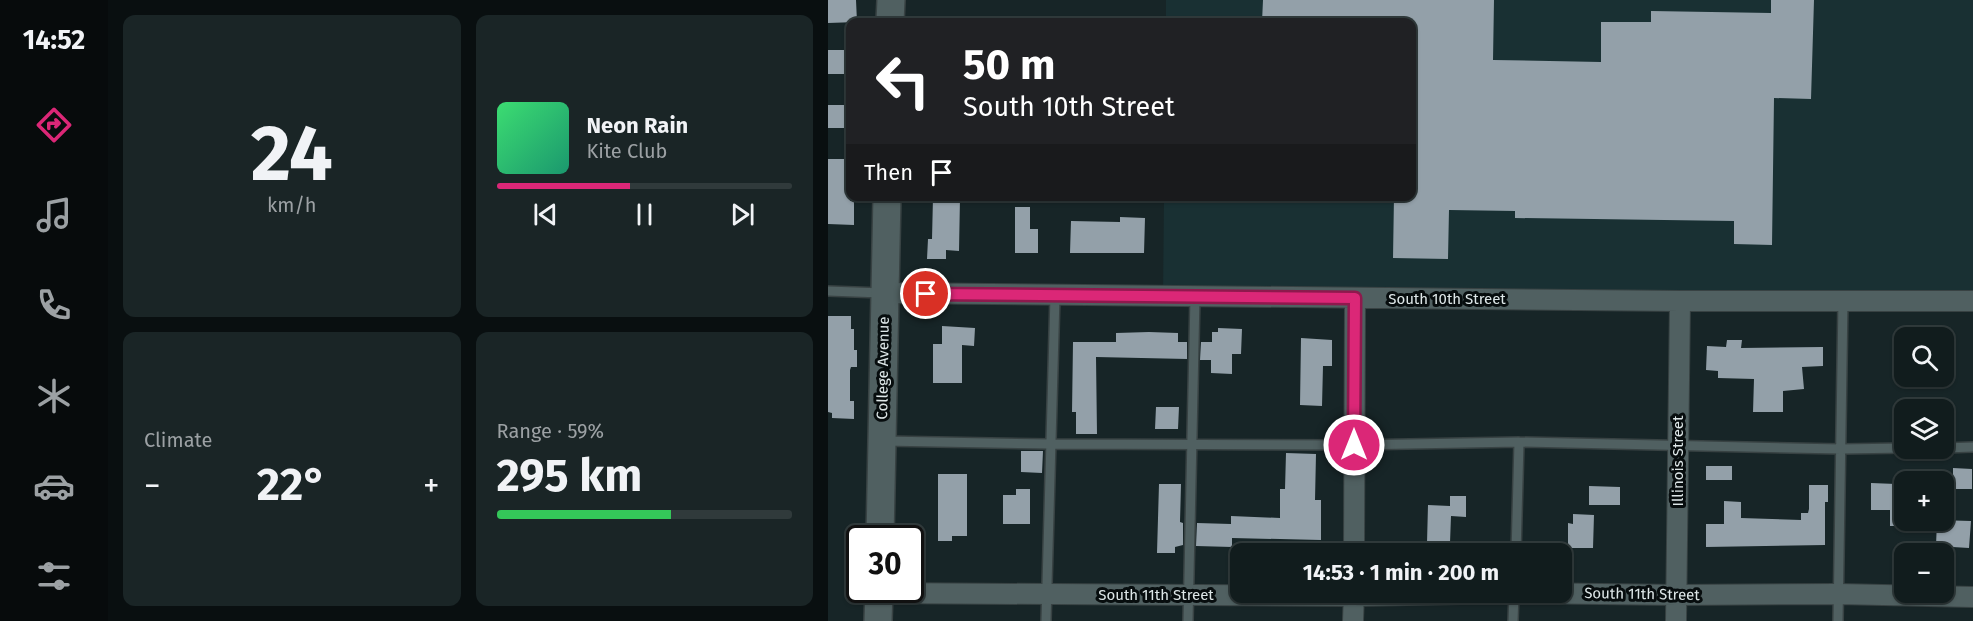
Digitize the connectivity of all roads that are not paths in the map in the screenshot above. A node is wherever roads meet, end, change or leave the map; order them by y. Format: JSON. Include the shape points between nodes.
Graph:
{"nodes":[{"id":1,"x":891,"y":0,"type":"edge"},
{"id":2,"x":890,"y":18,"type":"edge"},
{"id":3,"x":887,"y":201,"type":"edge"},
{"id":4,"x":828,"y":291,"type":"edge"},
{"id":5,"x":885,"y":293,"type":"junction"},
{"id":6,"x":1055,"y":296,"type":"junction"},
{"id":7,"x":1195,"y":297,"type":"junction"},
{"id":8,"x":1355,"y":298,"type":"junction"},
{"id":9,"x":1843,"y":300,"type":"junction"},
{"id":10,"x":1680,"y":301,"type":"junction"},
{"id":11,"x":1973,"y":301,"type":"edge"},
{"id":12,"x":882,"y":441,"type":"junction"},
{"id":13,"x":1519,"y":442,"type":"junction"},
{"id":14,"x":1050,"y":444,"type":"junction"},
{"id":15,"x":1192,"y":445,"type":"junction"},
{"id":16,"x":1354,"y":445,"type":"junction"},
{"id":17,"x":1678,"y":446,"type":"junction"},
{"id":18,"x":1973,"y":447,"type":"edge"},
{"id":19,"x":1894,"y":448,"type":"edge"},
{"id":20,"x":1954,"y":448,"type":"edge"},
{"id":21,"x":1841,"y":449,"type":"junction"},
{"id":22,"x":880,"y":525,"type":"edge"},
{"id":23,"x":1354,"y":543,"type":"edge"},
{"id":24,"x":1516,"y":543,"type":"edge"},
{"id":25,"x":924,"y":592,"type":"edge"},
{"id":26,"x":1046,"y":594,"type":"junction"},
{"id":27,"x":1572,"y":594,"type":"edge"},
{"id":28,"x":1838,"y":594,"type":"junction"},
{"id":29,"x":1188,"y":595,"type":"junction"},
{"id":30,"x":1230,"y":595,"type":"edge"},
{"id":31,"x":1677,"y":595,"type":"junction"},
{"id":32,"x":1973,"y":597,"type":"edge"},
{"id":33,"x":879,"y":603,"type":"edge"},
{"id":34,"x":1354,"y":603,"type":"edge"},
{"id":35,"x":1514,"y":603,"type":"edge"},
{"id":36,"x":878,"y":621,"type":"edge"},
{"id":37,"x":1046,"y":621,"type":"edge"},
{"id":38,"x":1188,"y":621,"type":"edge"},
{"id":39,"x":1353,"y":621,"type":"edge"},
{"id":40,"x":1513,"y":621,"type":"edge"},
{"id":41,"x":1676,"y":621,"type":"edge"},
{"id":42,"x":1838,"y":621,"type":"edge"}],
"edges":[{"from":1,"to":2,"type":"main road"},
{"from":3,"to":5,"type":"main road","name":"College Avenue"},
{"from":4,"to":5,"type":"lane"},
{"from":5,"to":6,"type":"street","name":"South 10th Street"},
{"from":5,"to":12,"type":"main road","name":"College Avenue"},
{"from":6,"to":7,"type":"street","name":"South 10th Street"},
{"from":6,"to":14,"type":"lane"},
{"from":7,"to":8,"type":"street","name":"South 10th Street"},
{"from":7,"to":15,"type":"lane"},
{"from":8,"to":10,"type":"street","name":"South 10th Street"},
{"from":8,"to":16,"type":"street"},
{"from":9,"to":10,"type":"street","name":"South 10th Street"},
{"from":9,"to":11,"type":"street","name":"South 10th Street"},
{"from":9,"to":21,"type":"lane"},
{"from":10,"to":17,"type":"street","name":"Illinois Street"},
{"from":12,"to":14,"type":"lane"},
{"from":12,"to":22,"type":"main road","name":"College Avenue"},
{"from":13,"to":16,"type":"lane"},
{"from":13,"to":17,"type":"lane"},
{"from":13,"to":24,"type":"lane"},
{"from":14,"to":15,"type":"lane"},
{"from":14,"to":26,"type":"lane"},
{"from":15,"to":16,"type":"lane"},
{"from":15,"to":29,"type":"lane"},
{"from":16,"to":23,"type":"street"},
{"from":17,"to":21,"type":"lane"},
{"from":17,"to":31,"type":"street","name":"Illinois Street"},
{"from":18,"to":20,"type":"lane"},
{"from":19,"to":21,"type":"lane"},
{"from":21,"to":28,"type":"lane"},
{"from":25,"to":26,"type":"street","name":"South 11th Street"},
{"from":26,"to":29,"type":"street","name":"South 11th Street"},
{"from":26,"to":37,"type":"lane"},
{"from":27,"to":31,"type":"street","name":"South 11th Street"},
{"from":28,"to":31,"type":"street","name":"South 11th Street"},
{"from":28,"to":32,"type":"street","name":"South 11th Street"},
{"from":28,"to":42,"type":"lane"},
{"from":29,"to":30,"type":"street","name":"South 11th Street"},
{"from":29,"to":38,"type":"lane"},
{"from":31,"to":41,"type":"street","name":"Illinois Street"},
{"from":33,"to":36,"type":"main road"},
{"from":34,"to":39,"type":"street"},
{"from":35,"to":40,"type":"lane"}]}
